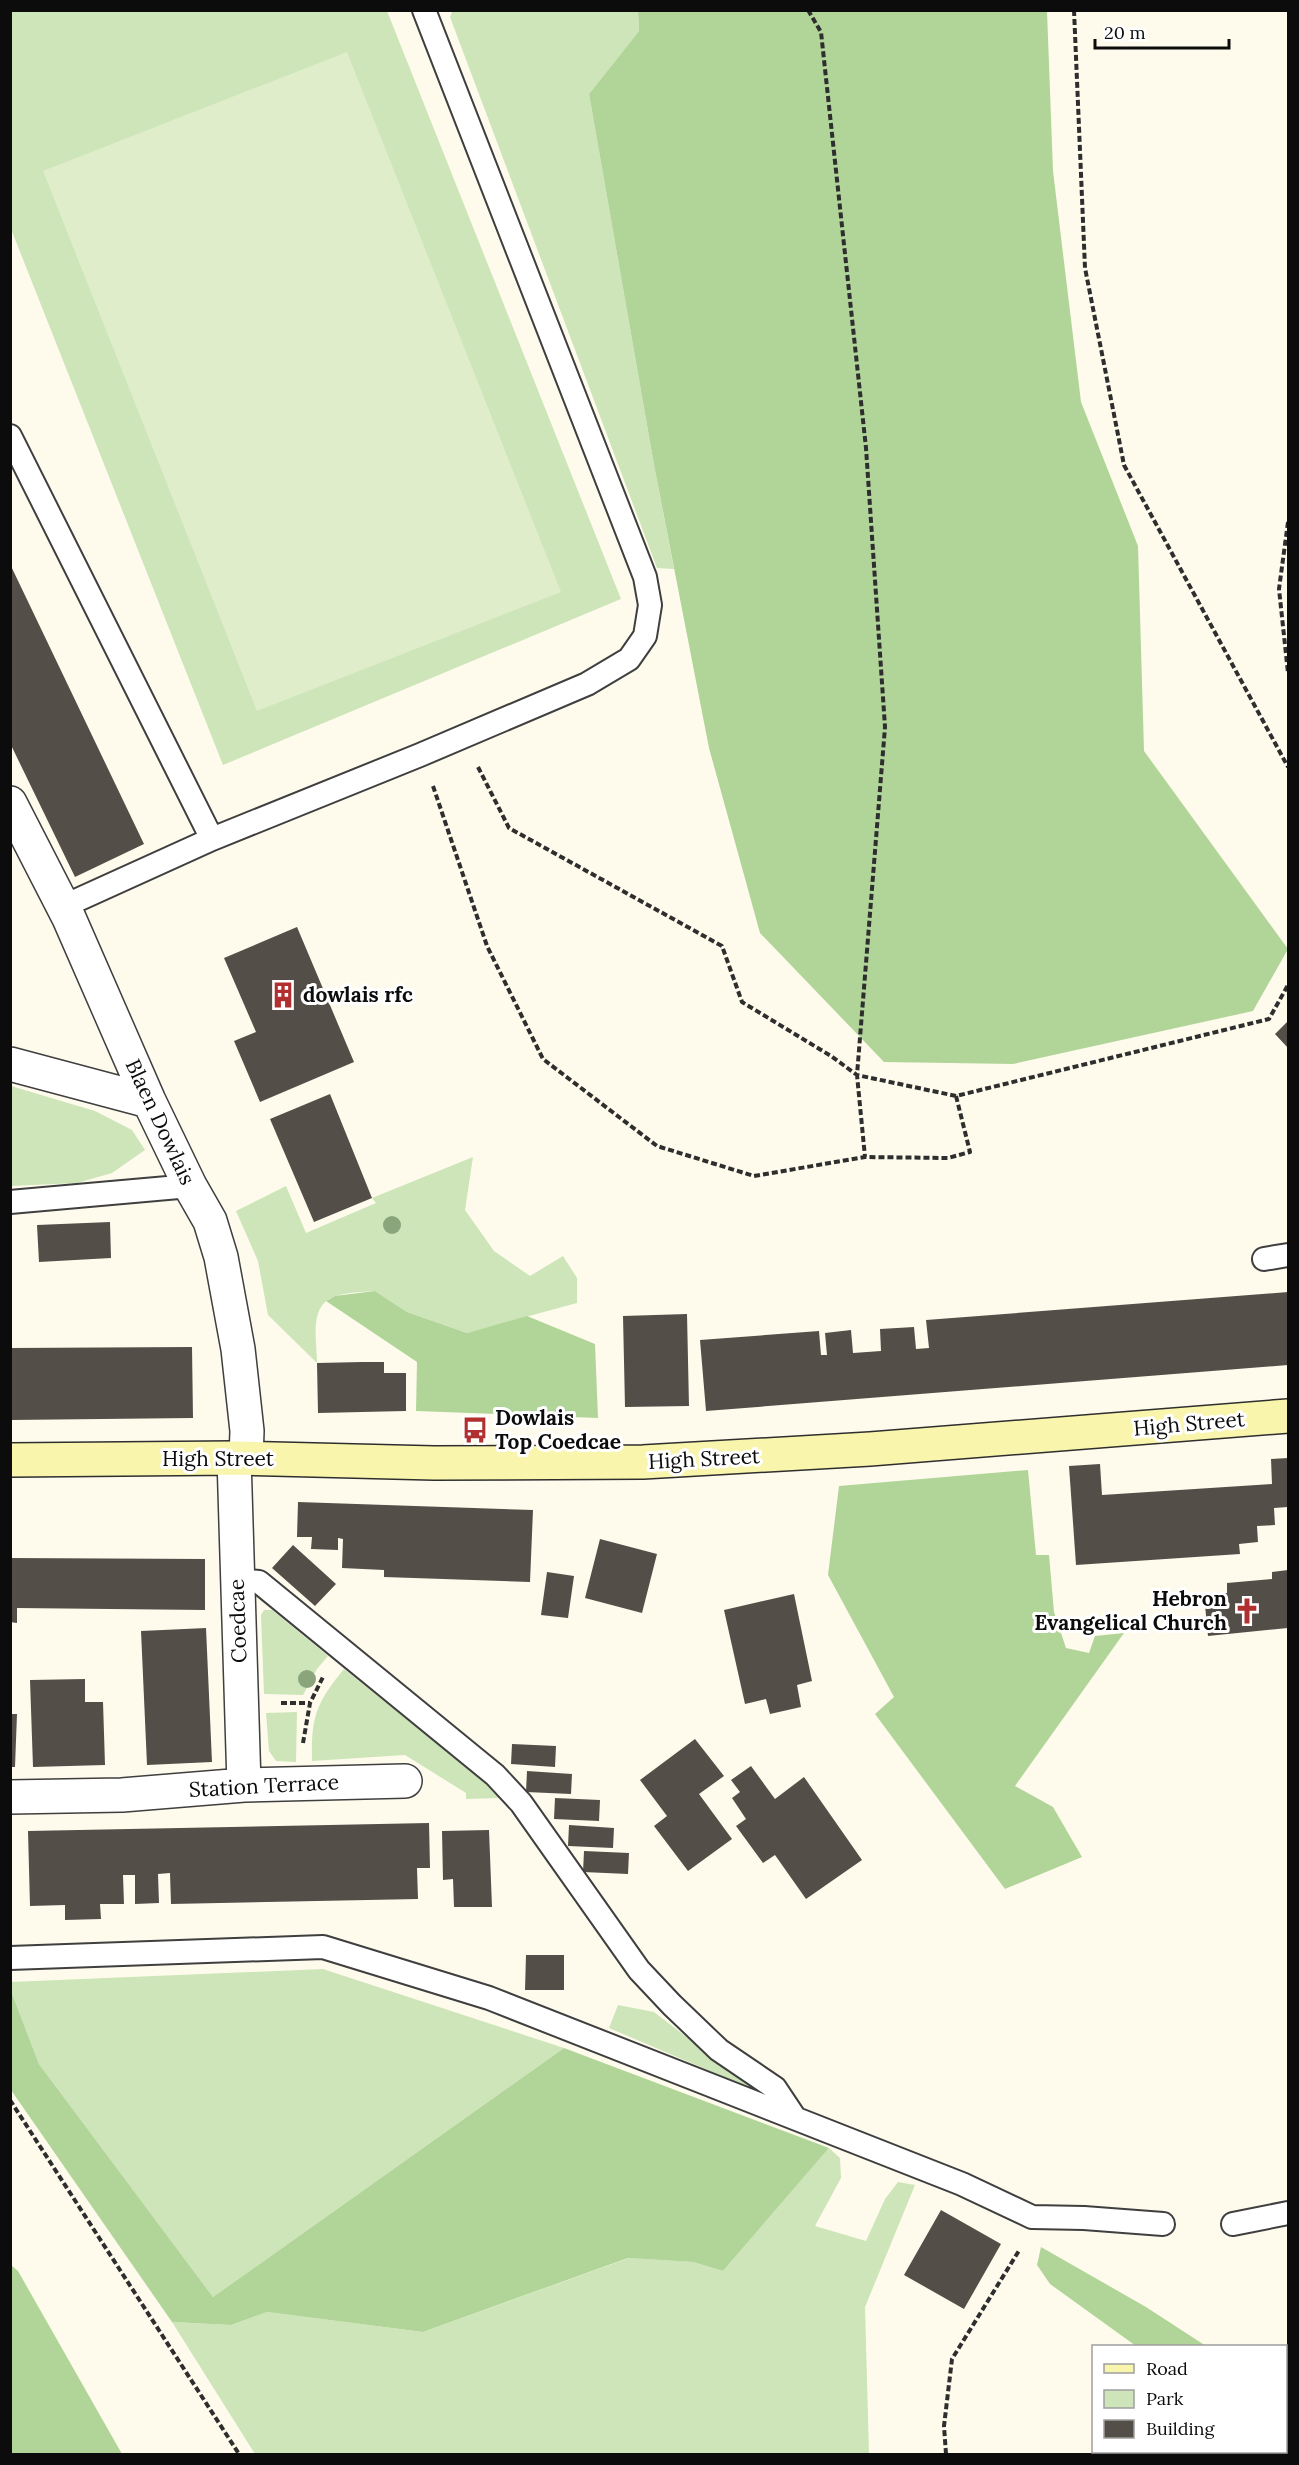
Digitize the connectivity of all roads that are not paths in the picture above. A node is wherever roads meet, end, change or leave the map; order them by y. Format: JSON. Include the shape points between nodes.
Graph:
{"nodes":[{"id":1,"x":424,"y":10,"type":"edge"},
{"id":2,"x":10,"y":436,"type":"edge"},
{"id":3,"x":10,"y":803,"type":"edge"},
{"id":4,"x":212,"y":839,"type":"junction"},
{"id":5,"x":62,"y":907,"type":"junction"},
{"id":6,"x":10,"y":1064,"type":"edge"},
{"id":7,"x":148,"y":1101,"type":"junction"},
{"id":8,"x":190,"y":1185,"type":"junction"},
{"id":9,"x":10,"y":1202,"type":"edge"},
{"id":10,"x":1288,"y":1255,"type":"edge"},
{"id":11,"x":1264,"y":1259,"type":"dead end"},
{"id":12,"x":1288,"y":1416,"type":"edge"},
{"id":13,"x":240,"y":1458,"type":"junction"},
{"id":14,"x":10,"y":1460,"type":"edge"},
{"id":15,"x":236,"y":1580,"type":"junction"},
{"id":16,"x":405,"y":1781,"type":"dead end"},
{"id":17,"x":244,"y":1785,"type":"junction"},
{"id":18,"x":10,"y":1797,"type":"edge"},
{"id":19,"x":10,"y":1958,"type":"edge"},
{"id":20,"x":795,"y":2118,"type":"junction"},
{"id":21,"x":1288,"y":2213,"type":"edge"},
{"id":22,"x":1163,"y":2224,"type":"dead end"},
{"id":23,"x":1233,"y":2224,"type":"dead end"}],
"edges":[{"from":1,"to":4,"type":"lane","via":[[645,577],[650,605],[645,636],[629,659],[587,684]]},
{"from":2,"to":4,"type":"lane"},
{"from":3,"to":5,"type":"street","name":"Blaen Dowlais"},
{"from":4,"to":5,"type":"lane"},
{"from":5,"to":7,"type":"street","name":"Blaen Dowlais"},
{"from":6,"to":7,"type":"street"},
{"from":7,"to":8,"type":"street","name":"Blaen Dowlais"},
{"from":8,"to":9,"type":"lane"},
{"from":8,"to":13,"type":"street","name":"Blaen Dowlais","via":[[210,1221],[221,1257],[238,1348],[247,1431]]},
{"from":10,"to":11,"type":"lane"},
{"from":12,"to":13,"type":"street","name":"High Street","via":[[870,1449],[643,1462]]},
{"from":13,"to":14,"type":"street","name":"High Street"},
{"from":13,"to":15,"type":"street","name":"Coedcae"},
{"from":15,"to":17,"type":"street","name":"Coedcae"},
{"from":15,"to":20,"type":"lane","via":[[259,1582],[495,1775],[521,1803],[639,1970],[719,2050],[775,2088]]},
{"from":16,"to":17,"type":"street","name":"Station Terrace"},
{"from":17,"to":18,"type":"street","name":"Station Terrace","via":[[122,1795]]},
{"from":19,"to":20,"type":"lane","via":[[323,1947],[489,1998]]},
{"from":20,"to":22,"type":"lane","via":[[962,2184],[1032,2217]]},
{"from":21,"to":23,"type":"lane"}]}
